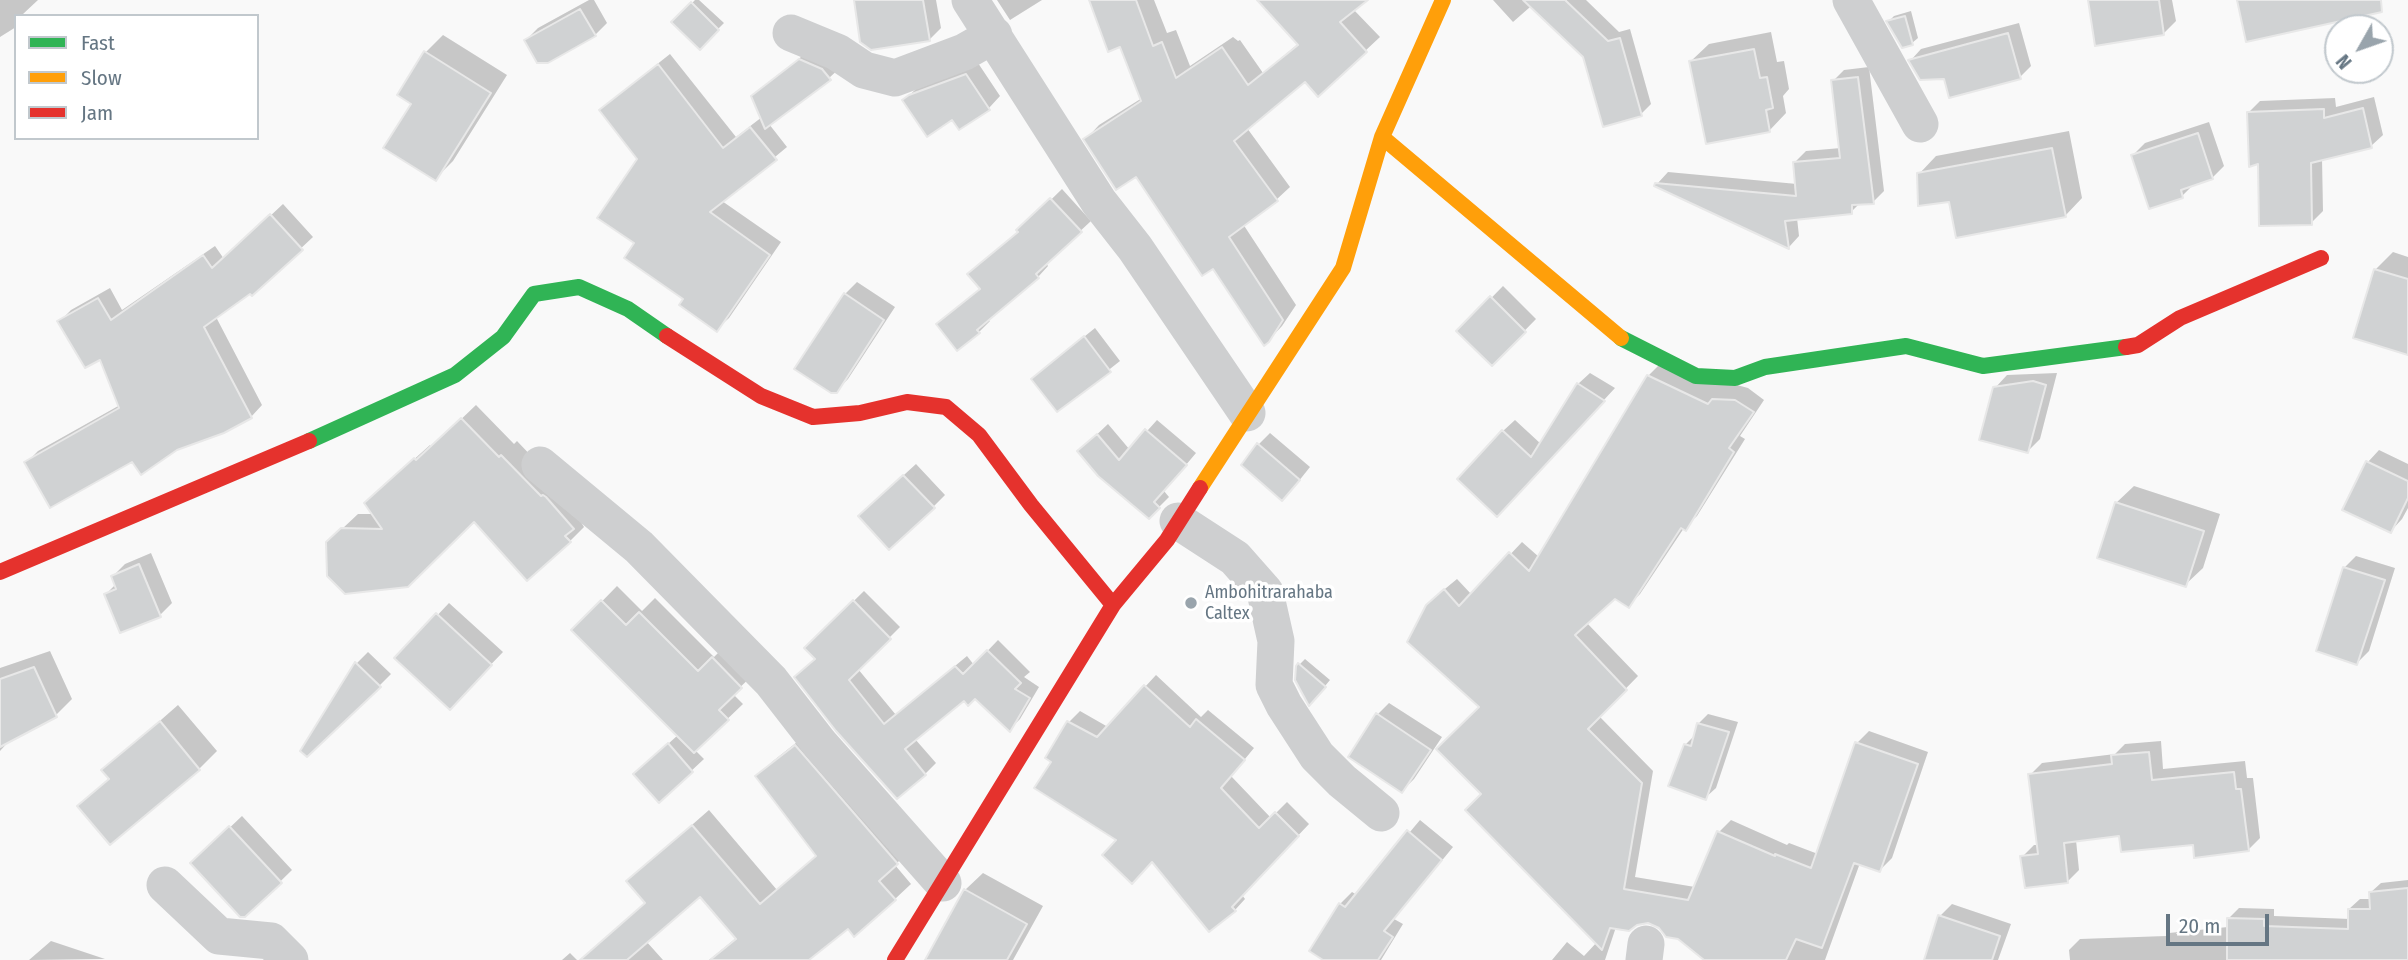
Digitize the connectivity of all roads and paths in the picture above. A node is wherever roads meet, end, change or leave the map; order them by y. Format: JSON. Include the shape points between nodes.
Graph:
{"nodes":[{"id":1,"x":970,"y":0,"type":"edge"},
{"id":2,"x":1443,"y":0,"type":"edge"},
{"id":3,"x":1851,"y":0,"type":"edge"},
{"id":4,"x":791,"y":33,"type":"dead end"},
{"id":5,"x":994,"y":35,"type":"junction"},
{"id":6,"x":1920,"y":124,"type":"dead end"},
{"id":7,"x":1382,"y":137,"type":"junction"},
{"id":8,"x":2321,"y":258,"type":"dead end"},
{"id":9,"x":1247,"y":413,"type":"junction"},
{"id":10,"x":540,"y":466,"type":"dead end"},
{"id":11,"x":1178,"y":520,"type":"junction"},
{"id":12,"x":0,"y":572,"type":"edge"},
{"id":13,"x":1113,"y":604,"type":"junction"},
{"id":14,"x":1381,"y":813,"type":"dead end"},
{"id":15,"x":943,"y":883,"type":"junction"},
{"id":16,"x":165,"y":885,"type":"dead end"},
{"id":17,"x":289,"y":960,"type":"edge"},
{"id":18,"x":895,"y":960,"type":"edge"}],
"edges":[{"from":1,"to":5,"type":"street"},
{"from":2,"to":7,"type":"street"},
{"from":3,"to":6,"type":"street"},
{"from":4,"to":5,"type":"street","via":[[837,52],[864,70],[895,78],[964,52]]},
{"from":5,"to":9,"type":"street","via":[[1099,202]]},
{"from":7,"to":8,"type":"street","via":[[1614,334],[1696,376],[1735,378],[1765,367],[1906,346],[1983,366],[2138,345],[2180,318]]},
{"from":7,"to":9,"type":"street","via":[[1343,268]]},
{"from":9,"to":11,"type":"street"},
{"from":10,"to":15,"type":"street","via":[[639,547],[771,681],[820,744]]},
{"from":11,"to":13,"type":"street","via":[[1167,540]]},
{"from":11,"to":14,"type":"street","via":[[1235,558],[1265,592],[1276,640],[1274,685],[1284,705],[1317,756]]},
{"from":12,"to":13,"type":"street","via":[[455,375],[503,337],[534,294],[579,286],[628,309],[761,396],[813,417],[907,402],[946,407],[979,435]]},
{"from":13,"to":15,"type":"street"},
{"from":15,"to":18,"type":"street"},
{"from":16,"to":17,"type":"street","via":[[219,936],[271,941]]}]}
